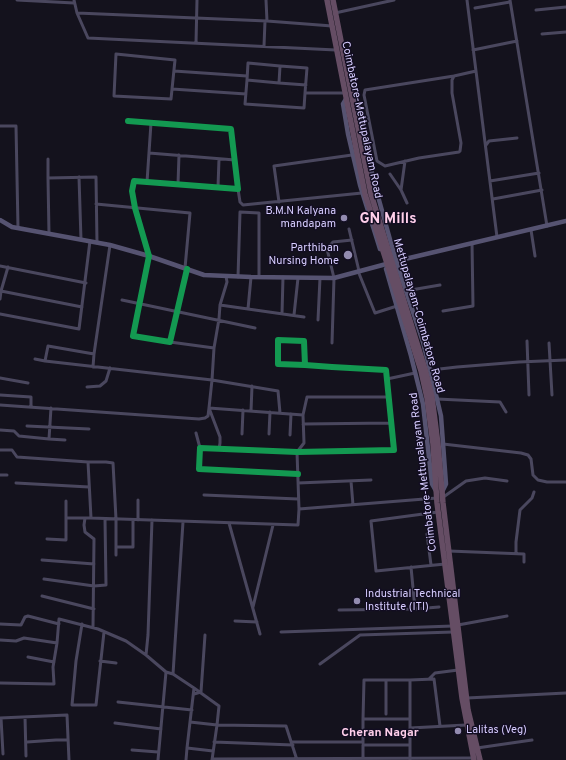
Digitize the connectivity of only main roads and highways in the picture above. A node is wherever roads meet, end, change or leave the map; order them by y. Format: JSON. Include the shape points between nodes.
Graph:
{"nodes":[{"id":1,"x":327,"y":0,"type":"edge"},
{"id":2,"x":333,"y":0,"type":"edge"},
{"id":3,"x":347,"y":95,"type":"junction"},
{"id":4,"x":439,"y":495,"type":"junction"},
{"id":5,"x":455,"y":628,"type":"junction"},
{"id":6,"x":477,"y":759,"type":"edge"}],
"edges":[{"from":1,"to":3,"type":"highway","name":"Coimbatore-Mettupalayam Road"},
{"from":2,"to":3,"type":"highway","name":"Mettupalayam-Coimbatore Road"},
{"from":3,"to":4,"type":"highway","name":"Mettupalayam-Coimbatore Road","via":[[361,160],[435,415]]},
{"from":4,"to":5,"type":"highway","name":"Mettupalayam-Coimbatore Road","via":[[449,551]]},
{"from":4,"to":5,"type":"highway","name":"Coimbatore-Mettupalayam Road","via":[[438,512]]},
{"from":5,"to":6,"type":"highway","name":"Mettupalayam-Coimbatore Road"},
{"from":5,"to":6,"type":"highway","name":"Coimbatore-Mettupalayam Road","via":[[466,725]]}]}
